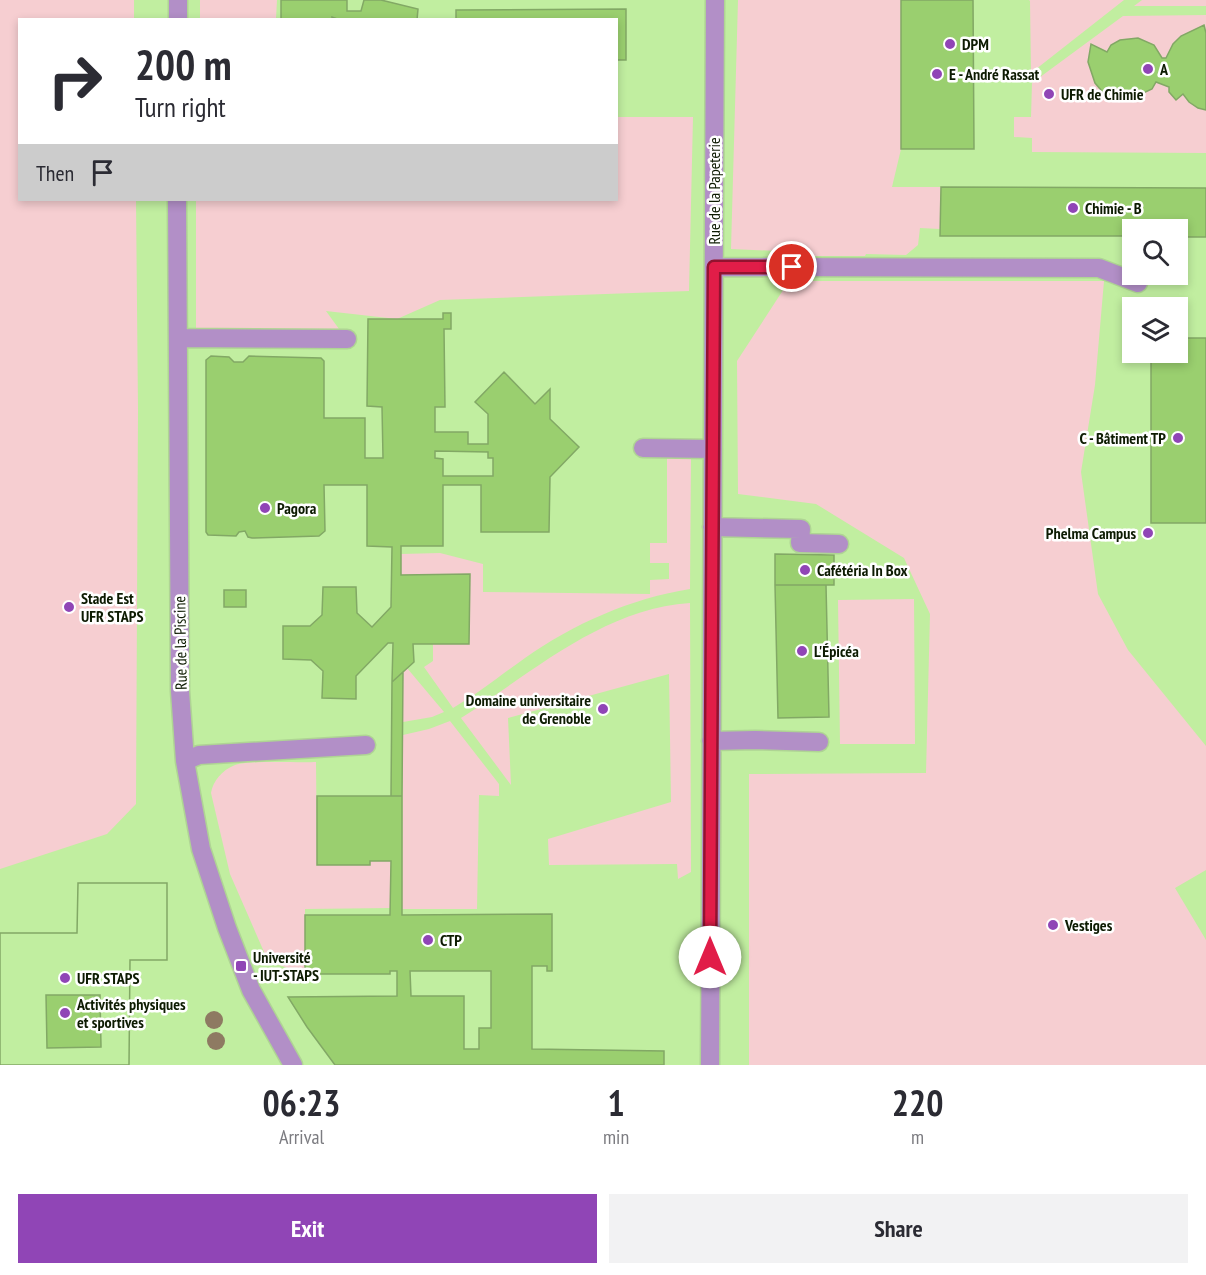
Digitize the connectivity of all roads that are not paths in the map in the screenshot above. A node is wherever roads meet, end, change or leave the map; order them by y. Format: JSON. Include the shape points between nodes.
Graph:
{"nodes":[{"id":1,"x":178,"y":0,"type":"edge"},
{"id":2,"x":715,"y":0,"type":"edge"},
{"id":3,"x":178,"y":18,"type":"edge"},
{"id":4,"x":177,"y":201,"type":"edge"},
{"id":5,"x":714,"y":267,"type":"junction"},
{"id":6,"x":1122,"y":276,"type":"edge"},
{"id":7,"x":178,"y":338,"type":"junction"},
{"id":8,"x":347,"y":339,"type":"dead end"},
{"id":9,"x":643,"y":448,"type":"dead end"},
{"id":10,"x":713,"y":449,"type":"junction"},
{"id":11,"x":712,"y":527,"type":"junction"},
{"id":12,"x":838,"y":544,"type":"dead end"},
{"id":13,"x":711,"y":741,"type":"junction"},
{"id":14,"x":819,"y":742,"type":"dead end"},
{"id":15,"x":366,"y":745,"type":"dead end"},
{"id":16,"x":185,"y":761,"type":"junction"},
{"id":17,"x":293,"y":1065,"type":"edge"},
{"id":18,"x":710,"y":1065,"type":"edge"}],
"edges":[{"from":1,"to":3,"type":"street"},
{"from":2,"to":5,"type":"street","name":"Rue de la Papeterie"},
{"from":4,"to":7,"type":"street","name":"Rue de la Piscine"},
{"from":5,"to":6,"type":"street","via":[[1099,267]]},
{"from":5,"to":10,"type":"street","name":"Rue de la Papeterie"},
{"from":7,"to":8,"type":"street"},
{"from":7,"to":16,"type":"street","name":"Rue de la Piscine","via":[[180,691]]},
{"from":9,"to":10,"type":"street"},
{"from":10,"to":11,"type":"street","name":"Rue de la Papeterie"},
{"from":11,"to":12,"type":"street","via":[[801,529],[800,543]]},
{"from":11,"to":13,"type":"street","name":"Rue de la Papeterie"},
{"from":13,"to":14,"type":"street"},
{"from":13,"to":18,"type":"street","name":"Rue de la Papeterie"},
{"from":15,"to":16,"type":"street","via":[[199,755]]},
{"from":16,"to":17,"type":"street","name":"Rue de la Piscine","via":[[201,849],[227,928],[251,990]]}]}
